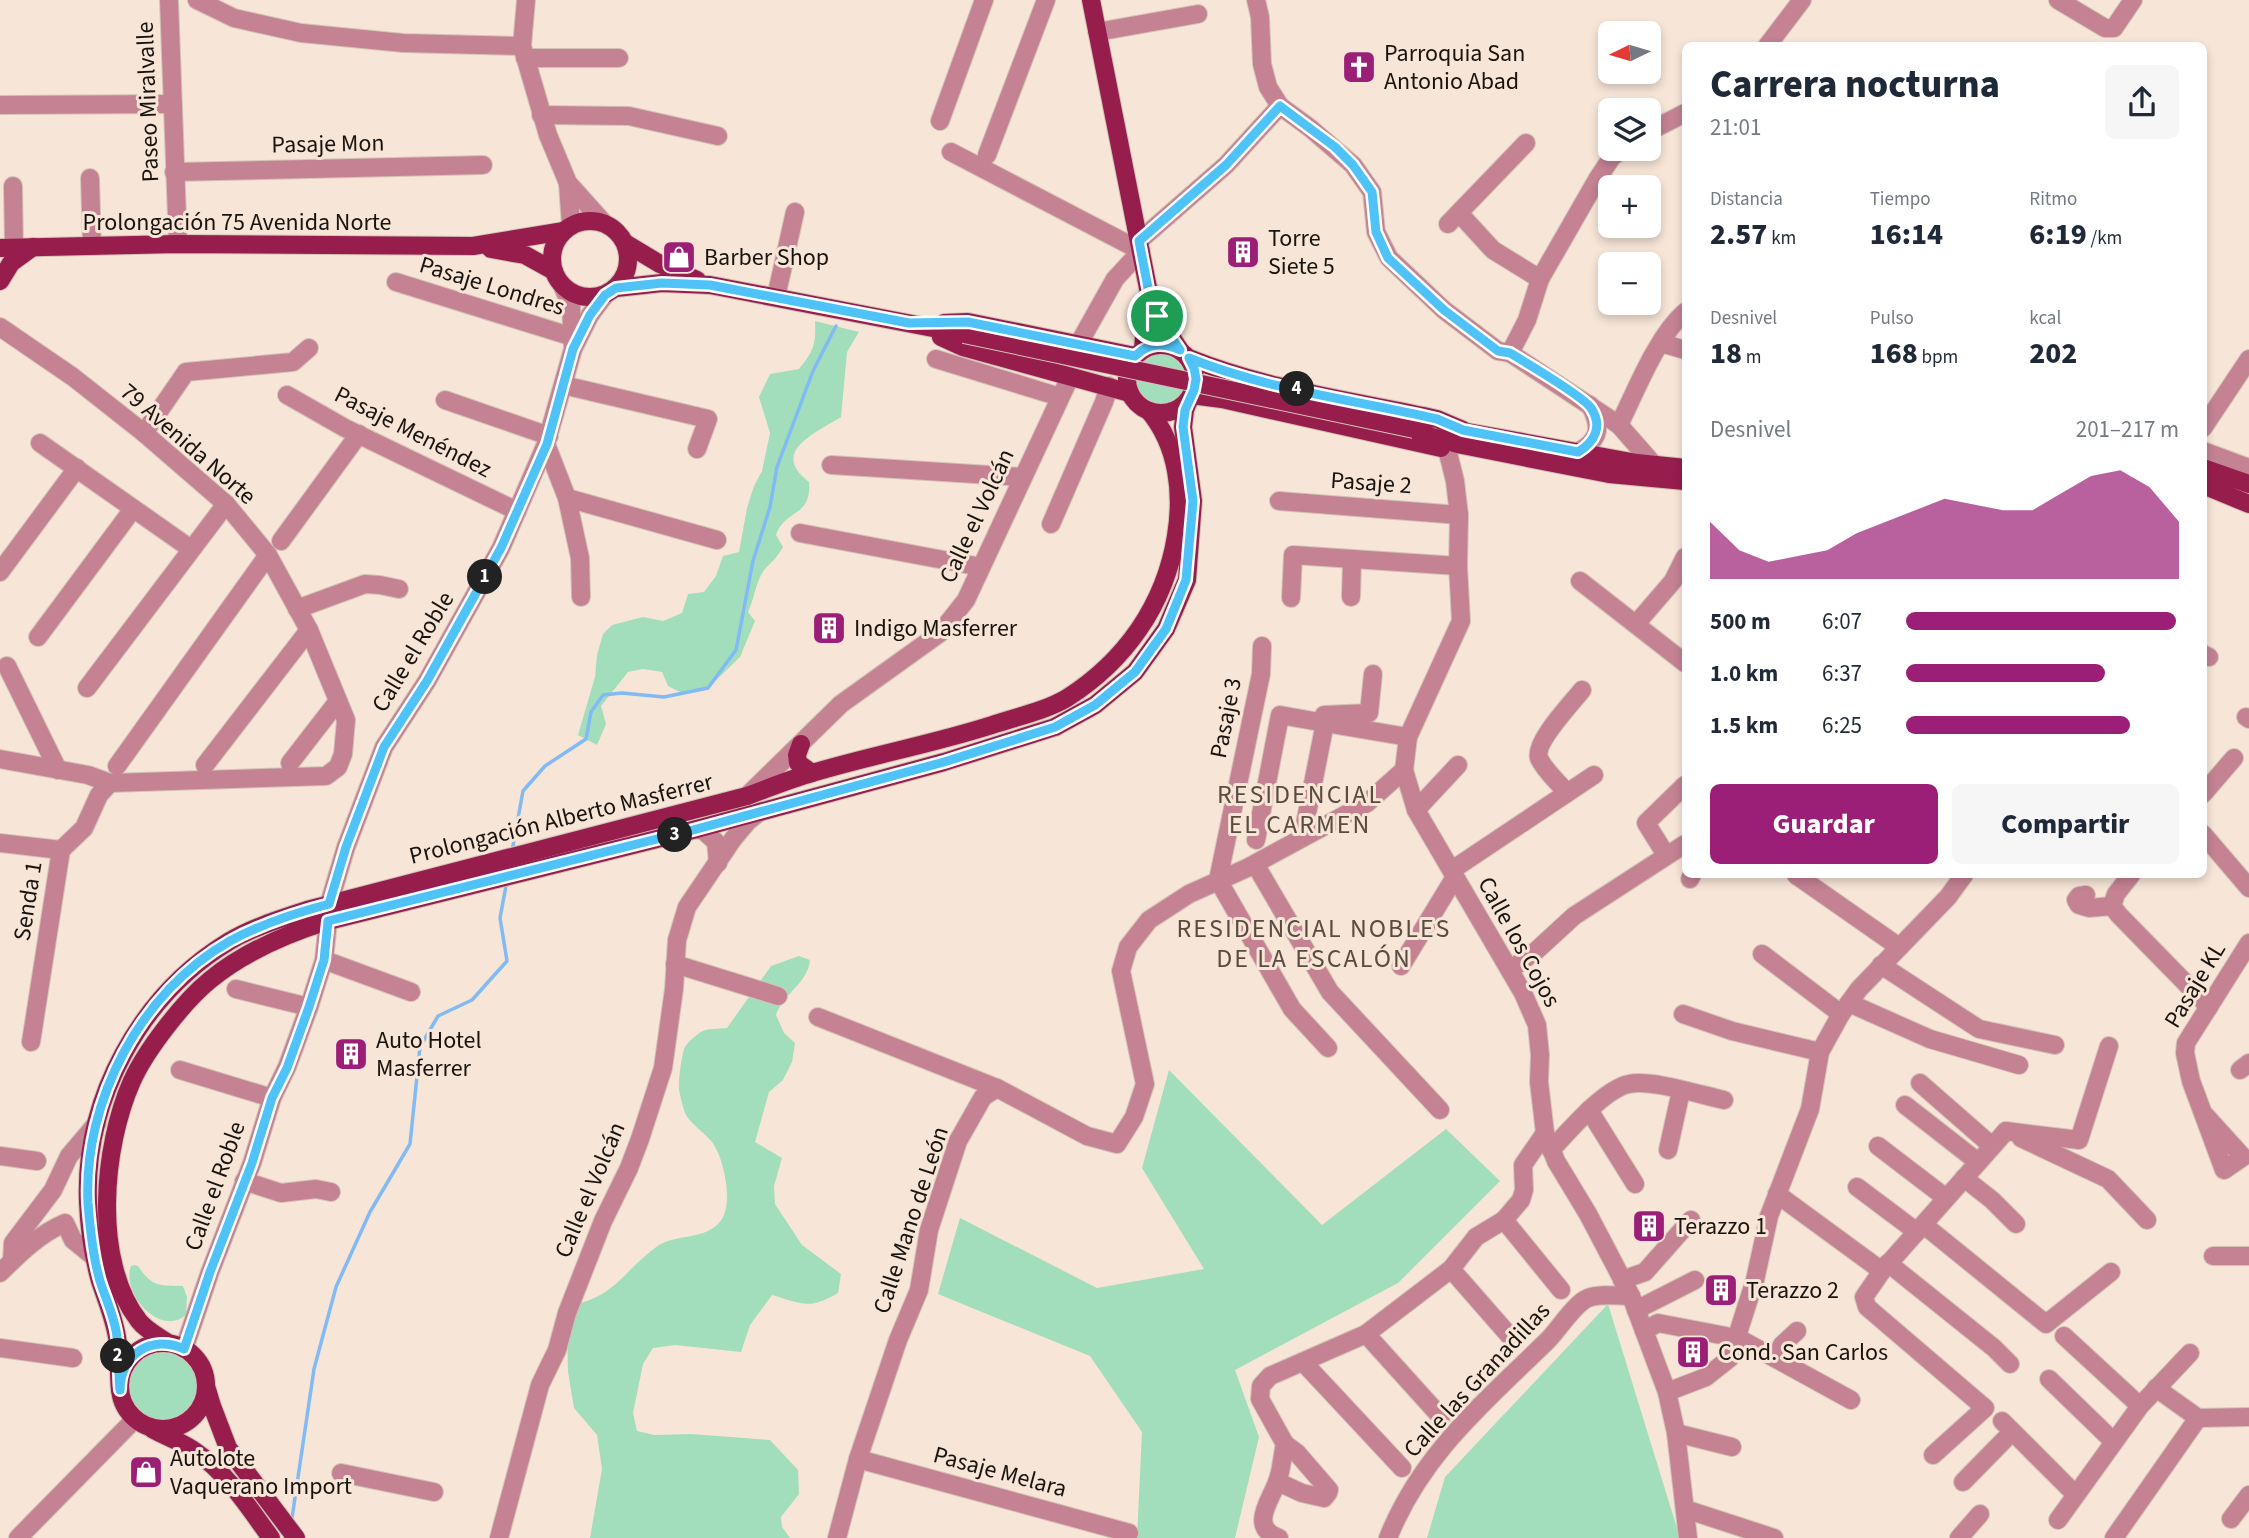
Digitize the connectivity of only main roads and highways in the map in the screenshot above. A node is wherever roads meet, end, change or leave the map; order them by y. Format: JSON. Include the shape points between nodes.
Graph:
{"nodes":[{"id":1,"x":1089,"y":1,"type":"edge"},
{"id":2,"x":567,"y":229,"type":"junction"},
{"id":3,"x":625,"y":243,"type":"junction"},
{"id":4,"x":473,"y":246,"type":"junction"},
{"id":5,"x":33,"y":247,"type":"junction"},
{"id":6,"x":7,"y":248,"type":"edge"},
{"id":7,"x":558,"y":278,"type":"junction"},
{"id":8,"x":0,"y":281,"type":"edge"},
{"id":9,"x":710,"y":285,"type":"junction"},
{"id":10,"x":611,"y":292,"type":"junction"},
{"id":11,"x":1149,"y":293,"type":"junction"},
{"id":12,"x":909,"y":323,"type":"junction"},
{"id":13,"x":1139,"y":353,"type":"junction"},
{"id":14,"x":1185,"y":354,"type":"junction"},
{"id":15,"x":1130,"y":393,"type":"junction"},
{"id":16,"x":1190,"y":398,"type":"junction"},
{"id":17,"x":1149,"y":411,"type":"junction"},
{"id":18,"x":1457,"y":441,"type":"junction"},
{"id":19,"x":1682,"y":468,"type":"edge"},
{"id":20,"x":1682,"y":481,"type":"edge"},
{"id":21,"x":2207,"y":483,"type":"edge"},
{"id":22,"x":2207,"y":484,"type":"edge"},
{"id":23,"x":2249,"y":484,"type":"edge"},
{"id":24,"x":2249,"y":504,"type":"edge"},
{"id":25,"x":801,"y":744,"type":"road end"},
{"id":26,"x":812,"y":773,"type":"junction"},
{"id":27,"x":328,"y":912,"type":"junction"},
{"id":28,"x":176,"y":1346,"type":"junction"},
{"id":29,"x":205,"y":1384,"type":"junction"},
{"id":30,"x":120,"y":1390,"type":"junction"},
{"id":31,"x":142,"y":1423,"type":"junction"},
{"id":32,"x":271,"y":1538,"type":"edge"},
{"id":33,"x":296,"y":1538,"type":"edge"}],
"edges":[{"from":1,"to":11,"type":"main road"},
{"from":2,"to":3,"type":"main road","via":[[583,221],[603,222]]},
{"from":2,"to":4,"type":"main road","name":"Prolongación 75 Avenida Norte"},
{"from":2,"to":7,"type":"main road","via":[[553,250]]},
{"from":3,"to":9,"type":"main road"},
{"from":3,"to":10,"type":"main road","via":[[628,267]]},
{"from":4,"to":5,"type":"main road","name":"Prolongación 75 Avenida Norte"},
{"from":4,"to":7,"type":"main road","name":"Prolongación 75 Avenida Norte","via":[[524,255]]},
{"from":5,"to":6,"type":"main road","name":"Prolongación 75 Avenida Norte"},
{"from":5,"to":8,"type":"main road","via":[[11,263]]},
{"from":7,"to":10,"type":"main road","via":[[582,297]]},
{"from":9,"to":10,"type":"main road","via":[[662,283]]},
{"from":9,"to":12,"type":"main road"},
{"from":11,"to":13,"type":"main road"},
{"from":11,"to":14,"type":"main road","via":[[1157,316]]},
{"from":12,"to":13,"type":"main road","via":[[968,322]]},
{"from":12,"to":15,"type":"main road","via":[[963,347]]},
{"from":12,"to":18,"type":"main road","bridge":true},
{"from":13,"to":14,"type":"main road","via":[[1162,344]]},
{"from":13,"to":15,"type":"main road","via":[[1127,374]]},
{"from":14,"to":16,"type":"main road","via":[[1196,379]]},
{"from":14,"to":18,"type":"main road","via":[[1266,383],[1437,419]]},
{"from":15,"to":17,"type":"main road"},
{"from":16,"to":17,"type":"main road","via":[[1175,411]]},
{"from":16,"to":18,"type":"main road","via":[[1222,399]]},
{"from":16,"to":27,"type":"main road","name":"Prolongación Alberto Masferrer","via":[[1183,427],[1193,501],[1186,580],[1166,629],[1135,672],[1095,705],[1055,727],[944,762],[696,829]]},
{"from":17,"to":26,"type":"main road","name":"Prolongación Alberto Masferrer","via":[[1169,443],[1179,515],[1160,595],[1118,657],[1064,700],[1034,712]]},
{"from":18,"to":19,"type":"main road"},
{"from":18,"to":20,"type":"main road","via":[[1609,474]]},
{"from":21,"to":23,"type":"main road"},
{"from":22,"to":24,"type":"main road"},
{"from":25,"to":26,"type":"main road","via":[[799,763]]},
{"from":26,"to":27,"type":"main road","name":"Prolongación Alberto Masferrer","via":[[747,796]]},
{"from":27,"to":28,"type":"main road","name":"Prolongación Alberto Masferrer","via":[[209,981],[166,1029],[126,1096],[107,1189],[110,1245],[130,1308],[140,1323]]},
{"from":27,"to":30,"type":"main road","name":"Prolongación Alberto Masferrer","via":[[257,927],[177,981],[142,1022],[111,1081],[91,1154],[88,1201],[94,1256],[117,1336]]},
{"from":28,"to":29,"type":"main road","via":[[197,1360]]},
{"from":28,"to":30,"type":"main road","via":[[151,1345],[136,1352],[125,1365]]},
{"from":29,"to":31,"type":"main road","via":[[195,1415],[181,1425],[166,1429]]},
{"from":29,"to":33,"type":"main road","via":[[228,1448]]},
{"from":30,"to":31,"type":"main road","via":[[124,1406]]},
{"from":31,"to":32,"type":"main road","via":[[208,1462]]}]}
